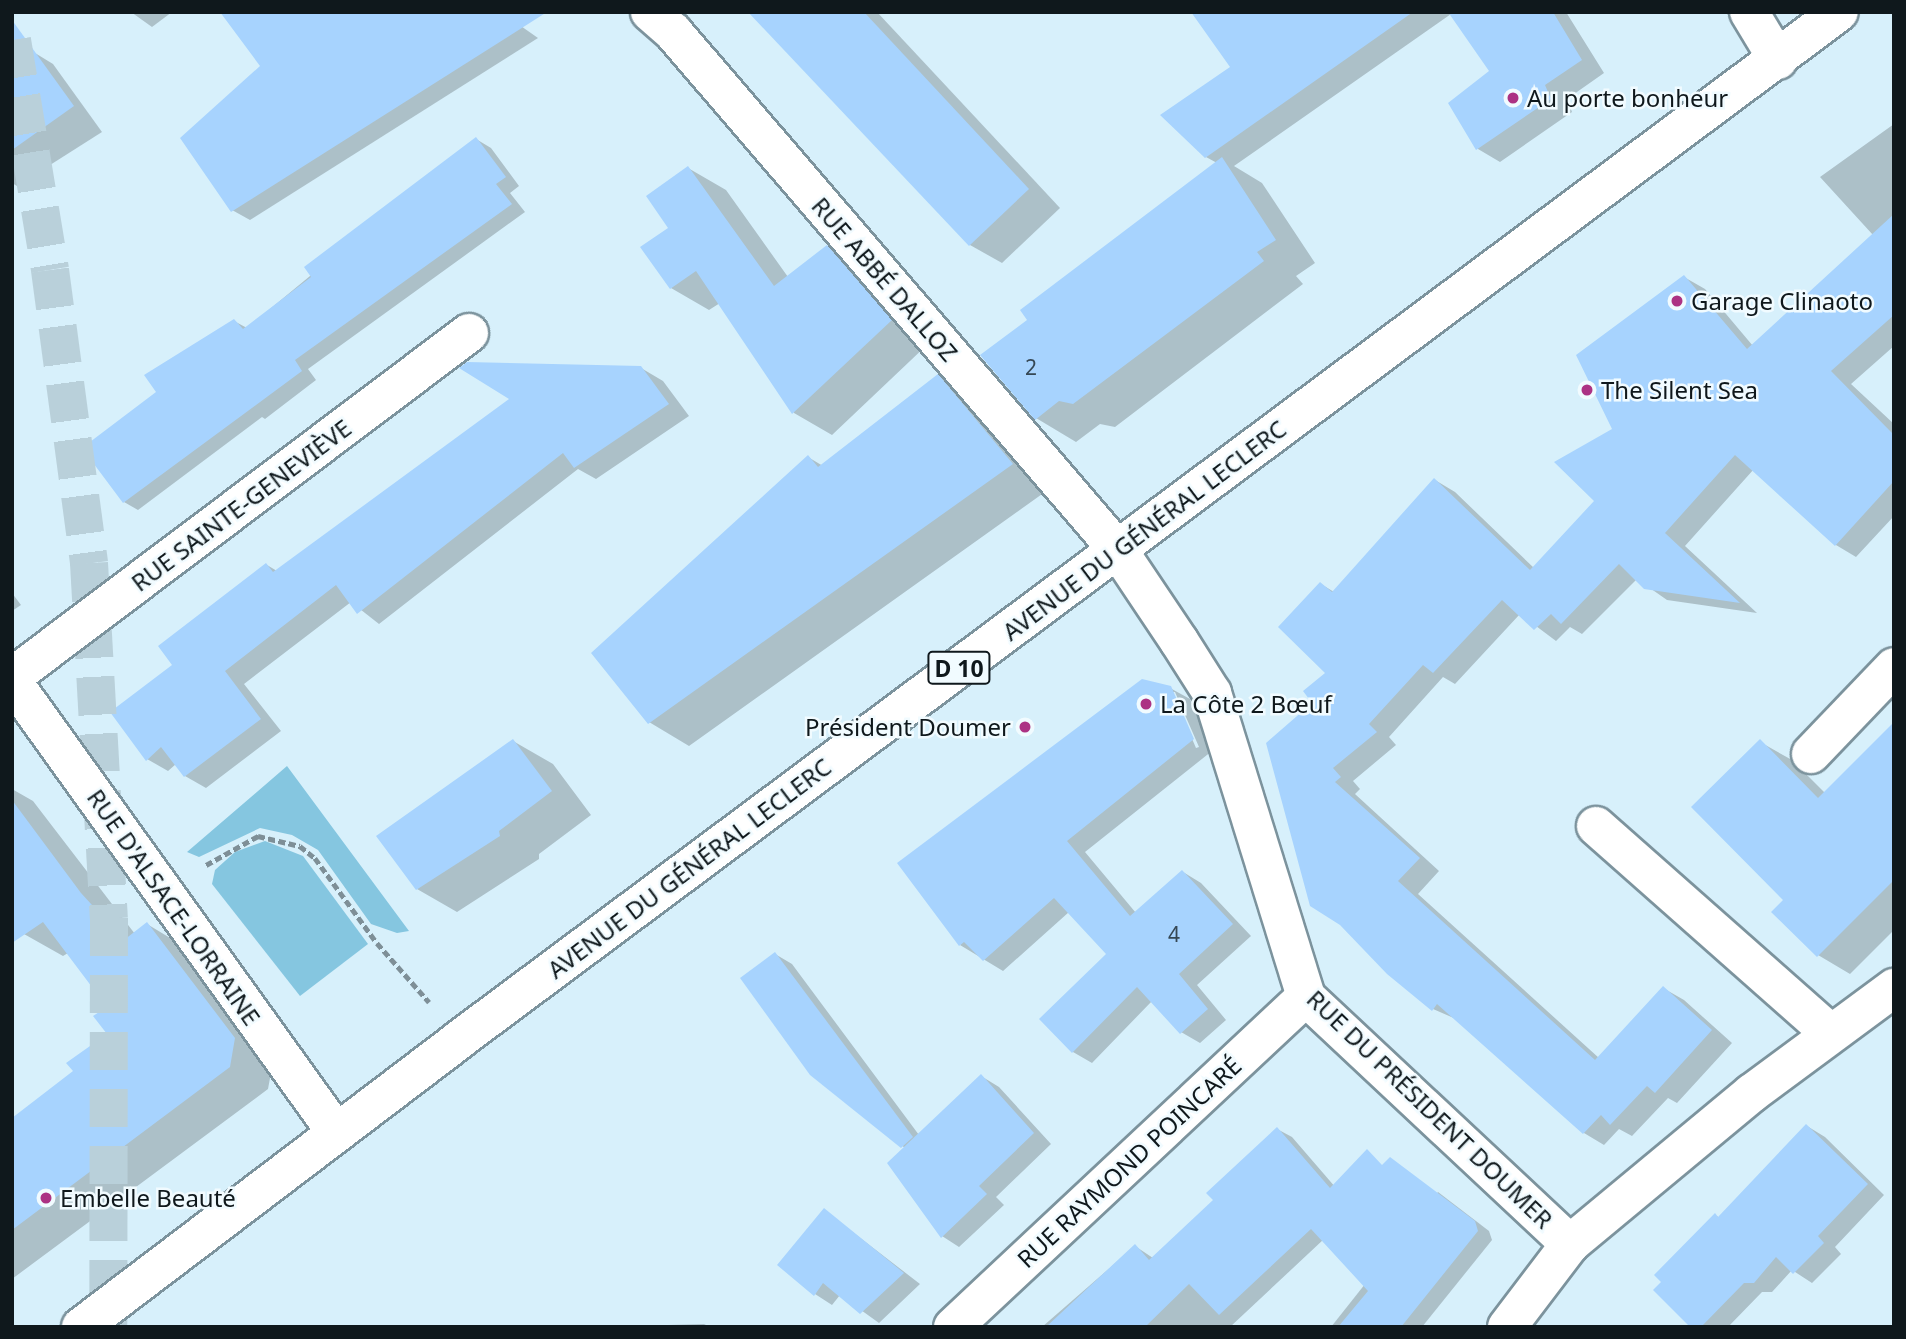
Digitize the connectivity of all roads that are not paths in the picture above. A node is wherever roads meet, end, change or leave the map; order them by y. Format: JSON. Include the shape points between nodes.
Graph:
{"nodes":[{"id":1,"x":650,"y":12,"type":"edge"},
{"id":2,"x":1749,"y":12,"type":"edge"},
{"id":3,"x":1839,"y":12,"type":"edge"},
{"id":4,"x":1778,"y":60,"type":"junction"},
{"id":5,"x":469,"y":333,"type":"dead end"},
{"id":6,"x":1118,"y":550,"type":"junction"},
{"id":7,"x":1894,"y":667,"type":"edge"},
{"id":8,"x":12,"y":679,"type":"edge"},
{"id":9,"x":1811,"y":754,"type":"dead end"},
{"id":10,"x":1596,"y":826,"type":"dead end"},
{"id":11,"x":1894,"y":988,"type":"edge"},
{"id":12,"x":1306,"y":997,"type":"junction"},
{"id":13,"x":1830,"y":1033,"type":"junction"},
{"id":14,"x":336,"y":1132,"type":"junction"},
{"id":15,"x":1570,"y":1244,"type":"junction"},
{"id":16,"x":80,"y":1327,"type":"edge"},
{"id":17,"x":953,"y":1327,"type":"edge"},
{"id":18,"x":1507,"y":1327,"type":"edge"}],
"edges":[{"from":1,"to":6,"type":"street","name":"RUE ABBÉ DALLOZ","via":[[673,32]]},
{"from":2,"to":4,"type":"street"},
{"from":3,"to":4,"type":"street","name":"AVENUE DU GÉNÉRAL LECLERC","number":"D 10"},
{"from":4,"to":6,"type":"street","name":"AVENUE DU GÉNÉRAL LECLERC","number":"D 10"},
{"from":5,"to":8,"type":"street","name":"RUE SAINTE-GENEVIÈVE"},
{"from":6,"to":12,"type":"street","name":"RUE DU PRÉSIDENT DOUMER","via":[[1212,693]]},
{"from":6,"to":14,"type":"street","name":"AVENUE DU GÉNÉRAL LECLERC","number":"D 10"},
{"from":7,"to":9,"type":"street"},
{"from":8,"to":14,"type":"street","name":"RUE D'ALSACE-LORRAINE"},
{"from":10,"to":13,"type":"street"},
{"from":11,"to":13,"type":"street"},
{"from":12,"to":15,"type":"street","name":"RUE DU PRÉSIDENT DOUMER"},
{"from":12,"to":17,"type":"street","name":"RUE RAYMOND POINCARÉ"},
{"from":13,"to":15,"type":"street"},
{"from":14,"to":16,"type":"street","name":"AVENUE DU GÉNÉRAL LECLERC","number":"D 10"},
{"from":15,"to":18,"type":"street"}]}
